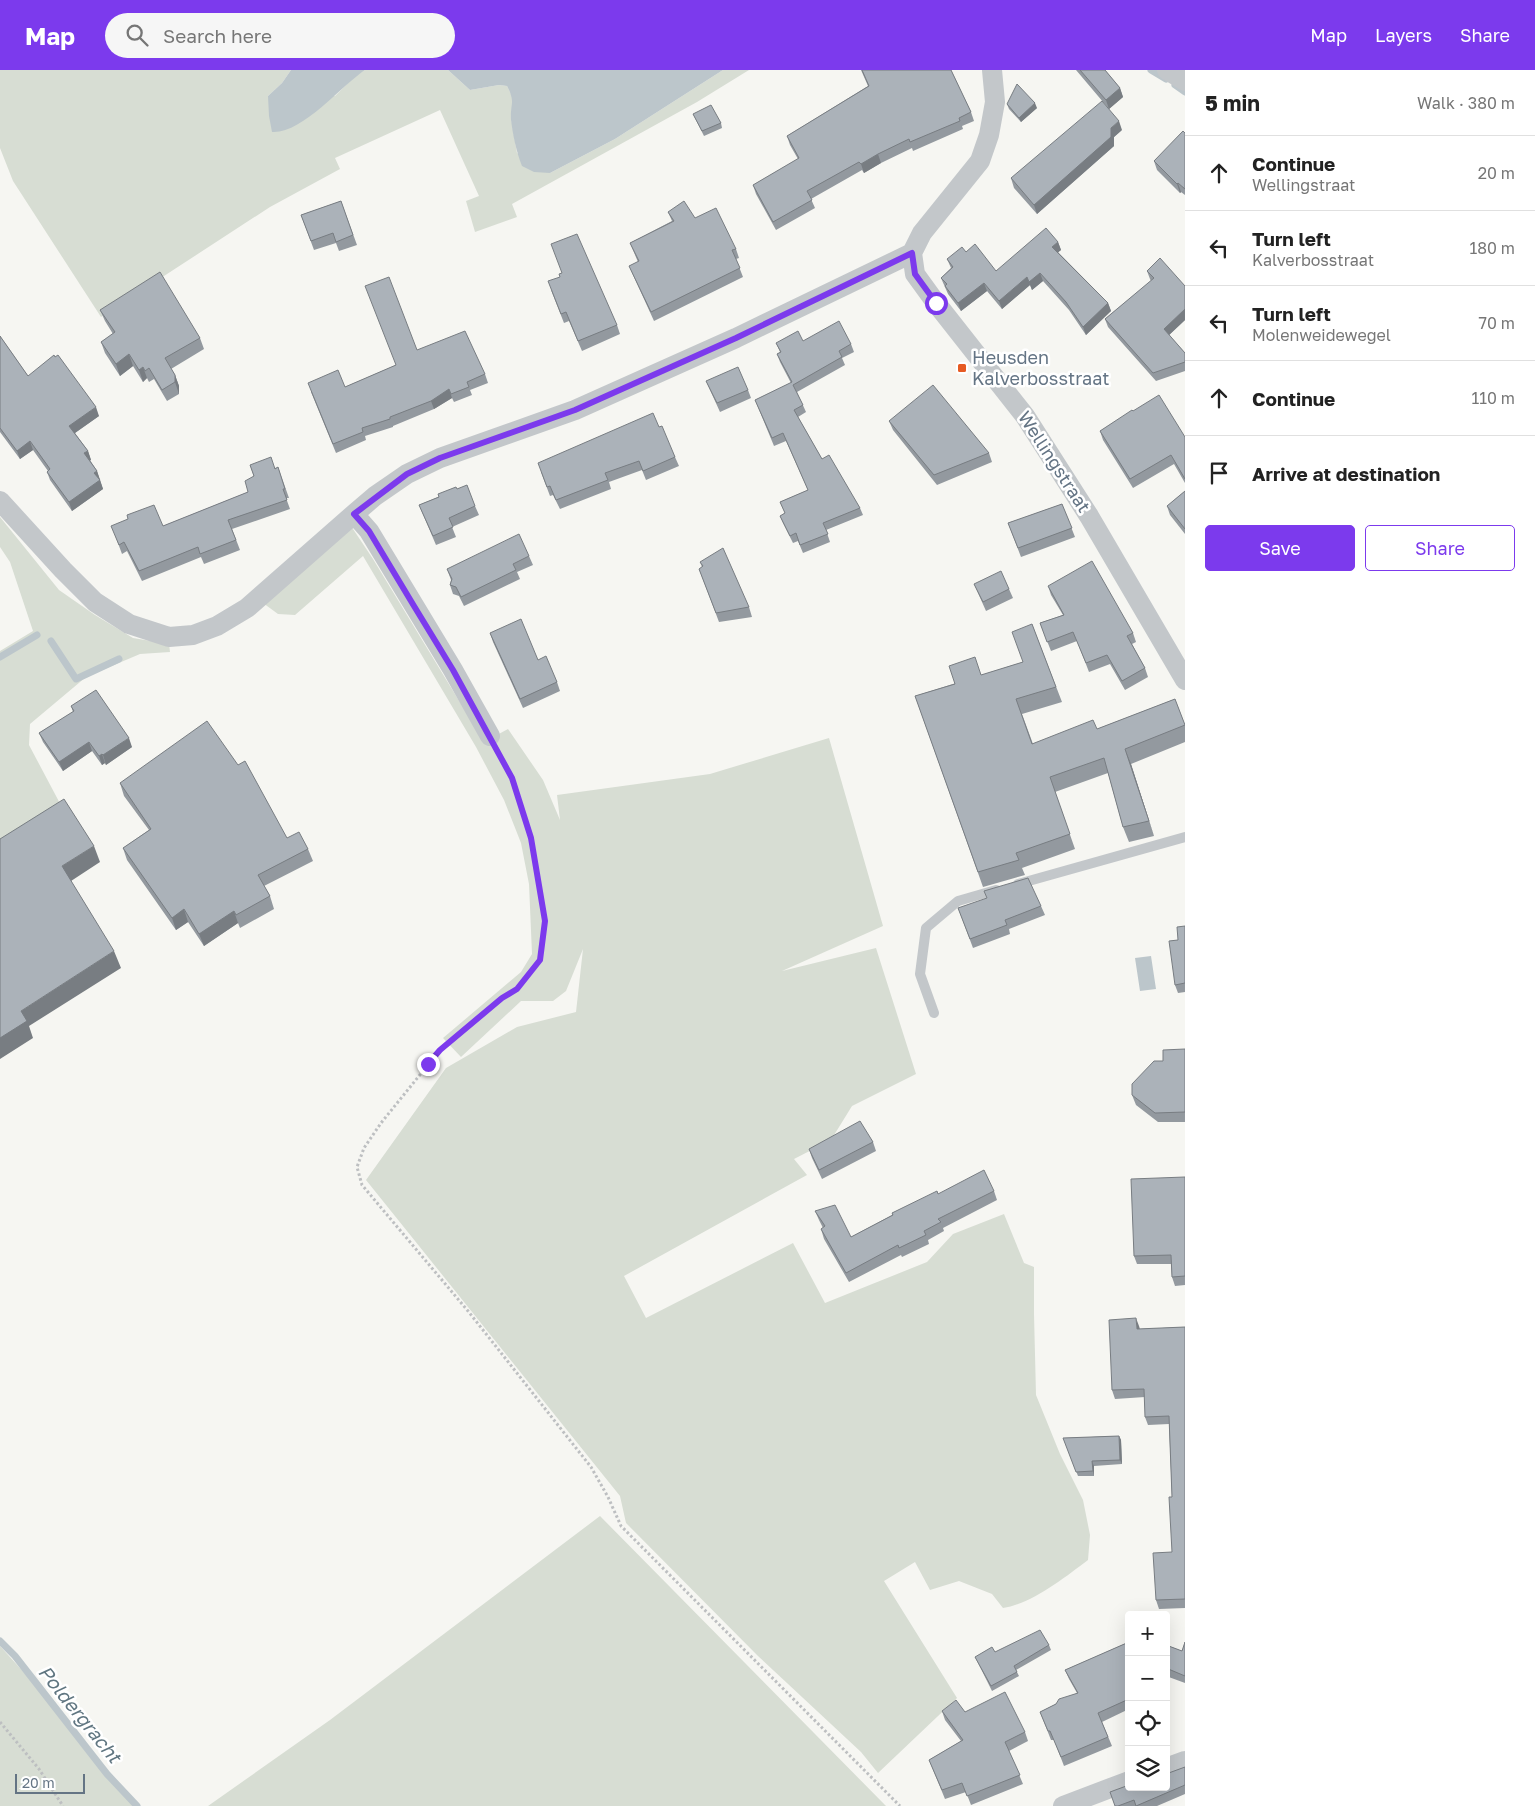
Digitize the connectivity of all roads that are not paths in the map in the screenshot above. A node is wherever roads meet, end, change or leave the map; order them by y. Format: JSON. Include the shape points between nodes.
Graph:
{"nodes":[{"id":1,"x":992,"y":70,"type":"edge"},
{"id":2,"x":1167,"y":70,"type":"edge"},
{"id":3,"x":1185,"y":81,"type":"edge"},
{"id":4,"x":912,"y":253,"type":"junction"},
{"id":5,"x":0,"y":501,"type":"edge"},
{"id":6,"x":354,"y":514,"type":"junction"},
{"id":7,"x":1185,"y":680,"type":"edge"},
{"id":8,"x":490,"y":736,"type":"road end"},
{"id":9,"x":1185,"y":837,"type":"edge"},
{"id":10,"x":934,"y":1013,"type":"dead end"},
{"id":11,"x":1185,"y":1761,"type":"edge"},
{"id":12,"x":1170,"y":1767,"type":"edge"},
{"id":13,"x":1125,"y":1783,"type":"edge"},
{"id":14,"x":1063,"y":1806,"type":"edge"}],
"edges":[{"from":1,"to":4,"type":"street","via":[[995,102],[980,160],[930,221]]},
{"from":2,"to":3,"type":"street"},
{"from":4,"to":6,"type":"street","via":[[736,338],[575,410],[440,458],[407,474]]},
{"from":4,"to":7,"type":"street","name":"Wellingstraat","via":[[915,274],[1025,416],[1089,516]]},
{"from":5,"to":6,"type":"street","via":[[95,602],[129,624],[169,637],[193,636],[247,608]]},
{"from":6,"to":8,"type":"street","via":[[369,531]]},
{"from":9,"to":10,"type":"lane","via":[[958,901],[926,928],[920,974]]},
{"from":11,"to":12,"type":"street"},
{"from":13,"to":14,"type":"street"}]}
